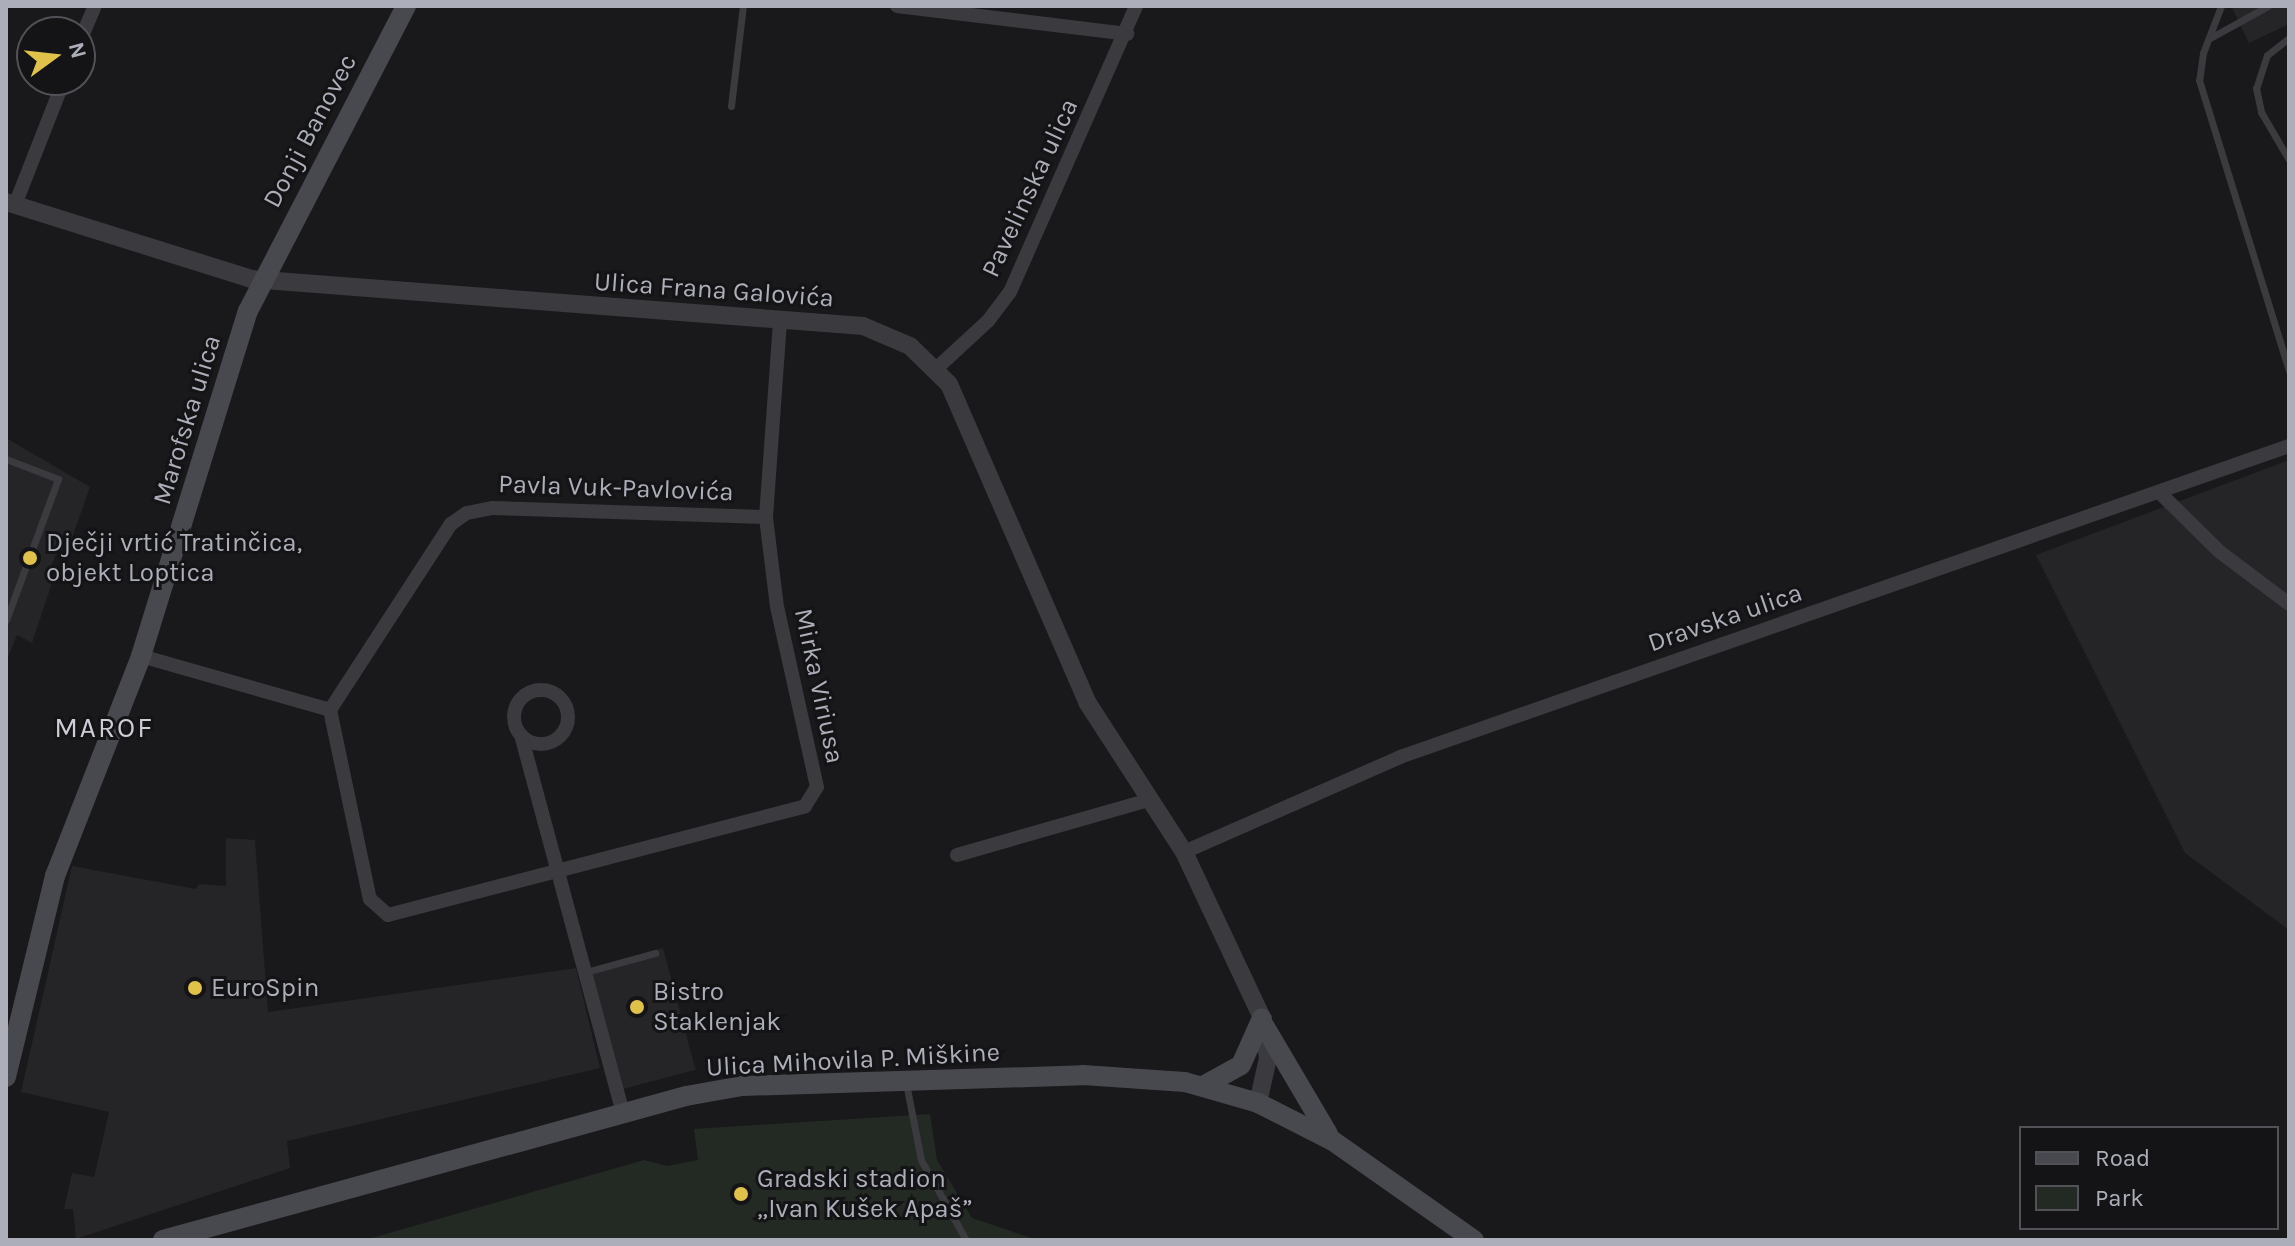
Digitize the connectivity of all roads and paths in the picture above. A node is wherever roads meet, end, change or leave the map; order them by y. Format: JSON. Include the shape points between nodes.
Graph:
{"nodes":[{"id":1,"x":406,"y":6,"type":"edge"},
{"id":2,"x":743,"y":6,"type":"edge"},
{"id":3,"x":897,"y":6,"type":"edge"},
{"id":4,"x":1136,"y":6,"type":"edge"},
{"id":5,"x":2221,"y":6,"type":"edge"},
{"id":6,"x":2268,"y":6,"type":"edge"},
{"id":7,"x":1127,"y":34,"type":"junction"},
{"id":8,"x":2209,"y":38,"type":"junction"},
{"id":9,"x":2289,"y":38,"type":"edge"},
{"id":10,"x":57,"y":96,"type":"edge"},
{"id":11,"x":731,"y":106,"type":"dead end"},
{"id":12,"x":2289,"y":160,"type":"edge"},
{"id":13,"x":10,"y":204,"type":"edge"},
{"id":14,"x":262,"y":281,"type":"junction"},
{"id":15,"x":780,"y":320,"type":"junction"},
{"id":16,"x":937,"y":368,"type":"junction"},
{"id":17,"x":2289,"y":371,"type":"edge"},
{"id":18,"x":2289,"y":446,"type":"edge"},
{"id":19,"x":6,"y":459,"type":"edge"},
{"id":20,"x":2161,"y":494,"type":"junction"},
{"id":21,"x":766,"y":517,"type":"junction"},
{"id":22,"x":2289,"y":604,"type":"edge"},
{"id":23,"x":6,"y":620,"type":"edge"},
{"id":24,"x":141,"y":656,"type":"junction"},
{"id":25,"x":330,"y":710,"type":"junction"},
{"id":26,"x":521,"y":735,"type":"dead end"},
{"id":27,"x":1149,"y":800,"type":"junction"},
{"id":28,"x":1184,"y":852,"type":"junction"},
{"id":29,"x":957,"y":855,"type":"dead end"},
{"id":30,"x":559,"y":871,"type":"junction"},
{"id":31,"x":655,"y":953,"type":"dead end"},
{"id":32,"x":586,"y":972,"type":"junction"},
{"id":33,"x":1264,"y":1023,"type":"junction"},
{"id":34,"x":6,"y":1077,"type":"edge"},
{"id":35,"x":905,"y":1080,"type":"junction"},
{"id":36,"x":1203,"y":1086,"type":"junction"},
{"id":37,"x":1258,"y":1103,"type":"junction"},
{"id":38,"x":622,"y":1110,"type":"junction"},
{"id":39,"x":1333,"y":1141,"type":"junction"},
{"id":40,"x":163,"y":1240,"type":"edge"},
{"id":41,"x":966,"y":1240,"type":"edge"},
{"id":42,"x":1474,"y":1240,"type":"edge"}],
"edges":[{"from":1,"to":14,"type":"main road","name":"Donji Banovec"},
{"from":2,"to":11,"type":"lane"},
{"from":3,"to":7,"type":"street"},
{"from":4,"to":7,"type":"street","name":"Pavelinska ulica"},
{"from":5,"to":8,"type":"lane"},
{"from":6,"to":8,"type":"lane"},
{"from":7,"to":16,"type":"street","name":"Pavelinska ulica","via":[[1010,292],[988,321]]},
{"from":8,"to":17,"type":"lane","via":[[2199,67],[2201,91]]},
{"from":9,"to":12,"type":"lane","via":[[2267,55],[2256,88],[2261,112]]},
{"from":10,"to":13,"type":"street"},
{"from":13,"to":14,"type":"street","name":"Ulica Frana Galovića","via":[[226,275]]},
{"from":14,"to":15,"type":"street","name":"Ulica Frana Galovića"},
{"from":14,"to":24,"type":"main road","name":"Marofska ulica","via":[[230,365]]},
{"from":15,"to":16,"type":"street","name":"Ulica Frana Galovića","via":[[875,329],[910,346]]},
{"from":15,"to":21,"type":"street","name":"Mirka Viriusa"},
{"from":16,"to":27,"type":"street","name":"Ulica Frana Galovića","via":[[958,401],[1087,702]]},
{"from":18,"to":20,"type":"street","name":"Dravska ulica"},
{"from":19,"to":23,"type":"lane","via":[[58,479]]},
{"from":20,"to":22,"type":"street","via":[[2220,552]]},
{"from":20,"to":28,"type":"street","name":"Dravska ulica","via":[[1427,747]]},
{"from":21,"to":25,"type":"street","name":"Pavla Vuk-Pavlovića","via":[[492,508],[467,513],[451,524]]},
{"from":21,"to":30,"type":"street","name":"Mirka Viriusa","via":[[777,607],[817,787],[813,796],[805,806]]},
{"from":24,"to":25,"type":"street"},
{"from":24,"to":34,"type":"main road","name":"Marofska ulica","via":[[55,876]]},
{"from":25,"to":30,"type":"street","name":"Mirka Viriusa","via":[[370,899],[379,911],[388,915]]},
{"from":26,"to":30,"type":"street"},
{"from":27,"to":28,"type":"street","name":"Ulica Frana Galovića"},
{"from":27,"to":29,"type":"street"},
{"from":28,"to":33,"type":"street","name":"Ulica Frana Galovića"},
{"from":30,"to":32,"type":"street"},
{"from":31,"to":32,"type":"lane"},
{"from":32,"to":38,"type":"street"},
{"from":33,"to":36,"type":"main road","via":[[1241,1065]]},
{"from":33,"to":37,"type":"street","name":"Ulica Frana Galovića","via":[[1268,1058]]},
{"from":33,"to":39,"type":"main road"},
{"from":35,"to":36,"type":"main road","name":"Ulica Mihovila P. Miškine","via":[[1120,1075]]},
{"from":35,"to":38,"type":"main road","name":"Ulica Mihovila P. Miškine","via":[[742,1086]]},
{"from":35,"to":41,"type":"lane","via":[[921,1160]]},
{"from":36,"to":37,"type":"main road","name":"Ulica Mihovila P. Miškine"},
{"from":37,"to":39,"type":"main road","name":"Ulica Mihovila P. Miškine"},
{"from":38,"to":40,"type":"main road","name":"Ulica Mihovila P. Miškine"},
{"from":39,"to":42,"type":"main road","name":"Ulica Mihovila P. Miškine"}]}
